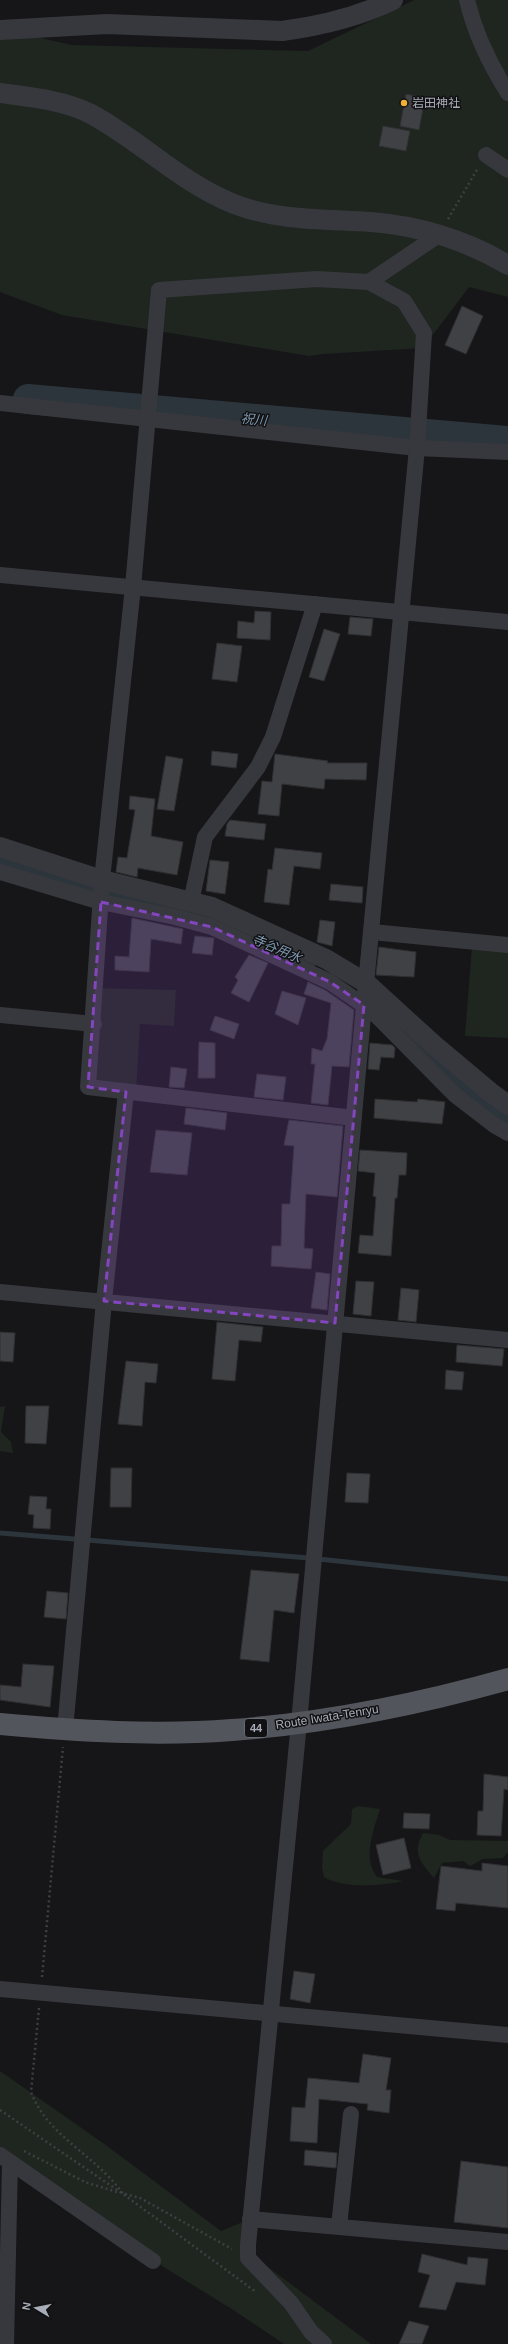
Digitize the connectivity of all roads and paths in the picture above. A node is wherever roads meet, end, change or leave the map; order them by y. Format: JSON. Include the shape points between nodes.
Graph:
{"nodes":[{"id":1,"x":393,"y":0,"type":"edge"},
{"id":2,"x":467,"y":0,"type":"edge"},
{"id":3,"x":0,"y":30,"type":"edge"},
{"id":4,"x":0,"y":93,"type":"edge"},
{"id":5,"x":508,"y":93,"type":"edge"},
{"id":6,"x":486,"y":155,"type":"joint"},
{"id":7,"x":508,"y":170,"type":"edge"},
{"id":8,"x":440,"y":234,"type":"junction"},
{"id":9,"x":508,"y":265,"type":"edge"},
{"id":10,"x":369,"y":282,"type":"junction"},
{"id":11,"x":0,"y":403,"type":"edge"},
{"id":12,"x":148,"y":418,"type":"junction"},
{"id":13,"x":417,"y":448,"type":"junction"},
{"id":14,"x":508,"y":452,"type":"edge"},
{"id":15,"x":0,"y":575,"type":"edge"},
{"id":16,"x":133,"y":586,"type":"junction"},
{"id":17,"x":315,"y":604,"type":"junction"},
{"id":18,"x":400,"y":612,"type":"junction"},
{"id":19,"x":508,"y":622,"type":"edge"},
{"id":20,"x":0,"y":847,"type":"edge"},
{"id":21,"x":0,"y":872,"type":"edge"},
{"id":22,"x":102,"y":880,"type":"junction"},
{"id":23,"x":101,"y":902,"type":"junction"},
{"id":24,"x":191,"y":902,"type":"junction"},
{"id":25,"x":372,"y":932,"type":"junction"},
{"id":26,"x":508,"y":945,"type":"edge"},
{"id":27,"x":366,"y":983,"type":"junction"},
{"id":28,"x":364,"y":1005,"type":"junction"},
{"id":29,"x":0,"y":1015,"type":"edge"},
{"id":30,"x":94,"y":1024,"type":"junction"},
{"id":31,"x":126,"y":1092,"type":"junction"},
{"id":32,"x":508,"y":1105,"type":"edge"},
{"id":33,"x":354,"y":1118,"type":"junction"},
{"id":34,"x":508,"y":1133,"type":"edge"},
{"id":35,"x":0,"y":1292,"type":"edge"},
{"id":36,"x":104,"y":1301,"type":"junction"},
{"id":37,"x":335,"y":1323,"type":"junction"},
{"id":38,"x":508,"y":1340,"type":"edge"},
{"id":39,"x":508,"y":1679,"type":"edge"},
{"id":40,"x":299,"y":1723,"type":"junction"},
{"id":41,"x":0,"y":1724,"type":"edge"},
{"id":42,"x":65,"y":1730,"type":"junction"},
{"id":43,"x":0,"y":1989,"type":"edge"},
{"id":44,"x":40,"y":1992,"type":"junction"},
{"id":45,"x":271,"y":2014,"type":"junction"},
{"id":46,"x":508,"y":2035,"type":"edge"},
{"id":47,"x":0,"y":2110,"type":"edge"},
{"id":48,"x":351,"y":2114,"type":"dead end"},
{"id":49,"x":5,"y":2158,"type":"edge"},
{"id":50,"x":123,"y":2194,"type":"junction"},
{"id":51,"x":250,"y":2219,"type":"junction"},
{"id":52,"x":339,"y":2226,"type":"junction"},
{"id":53,"x":508,"y":2242,"type":"edge"},
{"id":54,"x":248,"y":2252,"type":"junction"},
{"id":55,"x":153,"y":2261,"type":"dead end"},
{"id":56,"x":261,"y":2295,"type":"dead end"},
{"id":57,"x":6,"y":2344,"type":"edge"},
{"id":58,"x":324,"y":2344,"type":"edge"}],
"edges":[{"from":1,"to":3,"type":"street","via":[[345,19],[282,31],[107,24]]},
{"from":2,"to":5,"type":"street","via":[[476,33],[490,64]]},
{"from":4,"to":8,"type":"street","via":[[51,101],[90,114],[205,190],[235,204],[307,218],[372,222]]},
{"from":6,"to":7,"type":"street"},
{"from":6,"to":8,"type":"path"},
{"from":8,"to":9,"type":"street","via":[[491,255]]},
{"from":8,"to":10,"type":"street"},
{"from":10,"to":12,"type":"street","via":[[317,279],[159,290]]},
{"from":10,"to":13,"type":"street","via":[[404,302],[424,333]]},
{"from":11,"to":12,"type":"street"},
{"from":12,"to":13,"type":"street"},
{"from":12,"to":16,"type":"street"},
{"from":13,"to":14,"type":"street"},
{"from":13,"to":18,"type":"street"},
{"from":15,"to":16,"type":"street"},
{"from":16,"to":17,"type":"street"},
{"from":16,"to":22,"type":"street"},
{"from":17,"to":18,"type":"street"},
{"from":17,"to":24,"type":"street","via":[[273,737],[258,767],[205,837]]},
{"from":18,"to":19,"type":"street"},
{"from":18,"to":25,"type":"street"},
{"from":20,"to":22,"type":"street"},
{"from":21,"to":23,"type":"street"},
{"from":22,"to":23,"type":"street"},
{"from":22,"to":24,"type":"street"},
{"from":23,"to":28,"type":"street","via":[[212,927],[324,979]]},
{"from":23,"to":30,"type":"street"},
{"from":24,"to":27,"type":"street","via":[[212,907],[326,959]]},
{"from":25,"to":26,"type":"street"},
{"from":25,"to":27,"type":"street"},
{"from":27,"to":28,"type":"street"},
{"from":27,"to":32,"type":"street","via":[[434,1045]]},
{"from":28,"to":33,"type":"street"},
{"from":28,"to":34,"type":"street","via":[[455,1095],[494,1126]]},
{"from":29,"to":30,"type":"street"},
{"from":30,"to":31,"type":"street","via":[[88,1087]]},
{"from":31,"to":33,"type":"street"},
{"from":31,"to":36,"type":"street"},
{"from":33,"to":37,"type":"street"},
{"from":35,"to":36,"type":"street"},
{"from":36,"to":37,"type":"street"},
{"from":36,"to":42,"type":"street"},
{"from":37,"to":38,"type":"street"},
{"from":37,"to":40,"type":"street"},
{"from":39,"to":40,"type":"main road","name":"Route Iwata-Tenryu","number":"44","via":[[451,1695]]},
{"from":40,"to":42,"type":"main road","name":"Route Iwata-Tenryu","number":"44","via":[[218,1731]]},
{"from":40,"to":45,"type":"street"},
{"from":41,"to":42,"type":"main road","name":"Route Iwata-Tenryu","number":"44"},
{"from":42,"to":44,"type":"path"},
{"from":43,"to":44,"type":"street"},
{"from":44,"to":45,"type":"street"},
{"from":44,"to":50,"type":"path","via":[[31,2092],[35,2103],[45,2118],[113,2180]]},
{"from":45,"to":46,"type":"street"},
{"from":45,"to":51,"type":"street"},
{"from":47,"to":50,"type":"path"},
{"from":48,"to":52,"type":"street"},
{"from":49,"to":50,"type":"path","via":[[14,2153],[26,2152],[85,2182]]},
{"from":49,"to":55,"type":"street"},
{"from":49,"to":57,"type":"street"},
{"from":50,"to":54,"type":"path","via":[[140,2198],[236,2251]]},
{"from":50,"to":56,"type":"path"},
{"from":51,"to":52,"type":"street"},
{"from":51,"to":54,"type":"street"},
{"from":52,"to":53,"type":"street"},
{"from":54,"to":58,"type":"street","via":[[248,2258],[291,2302],[311,2332]]}]}
